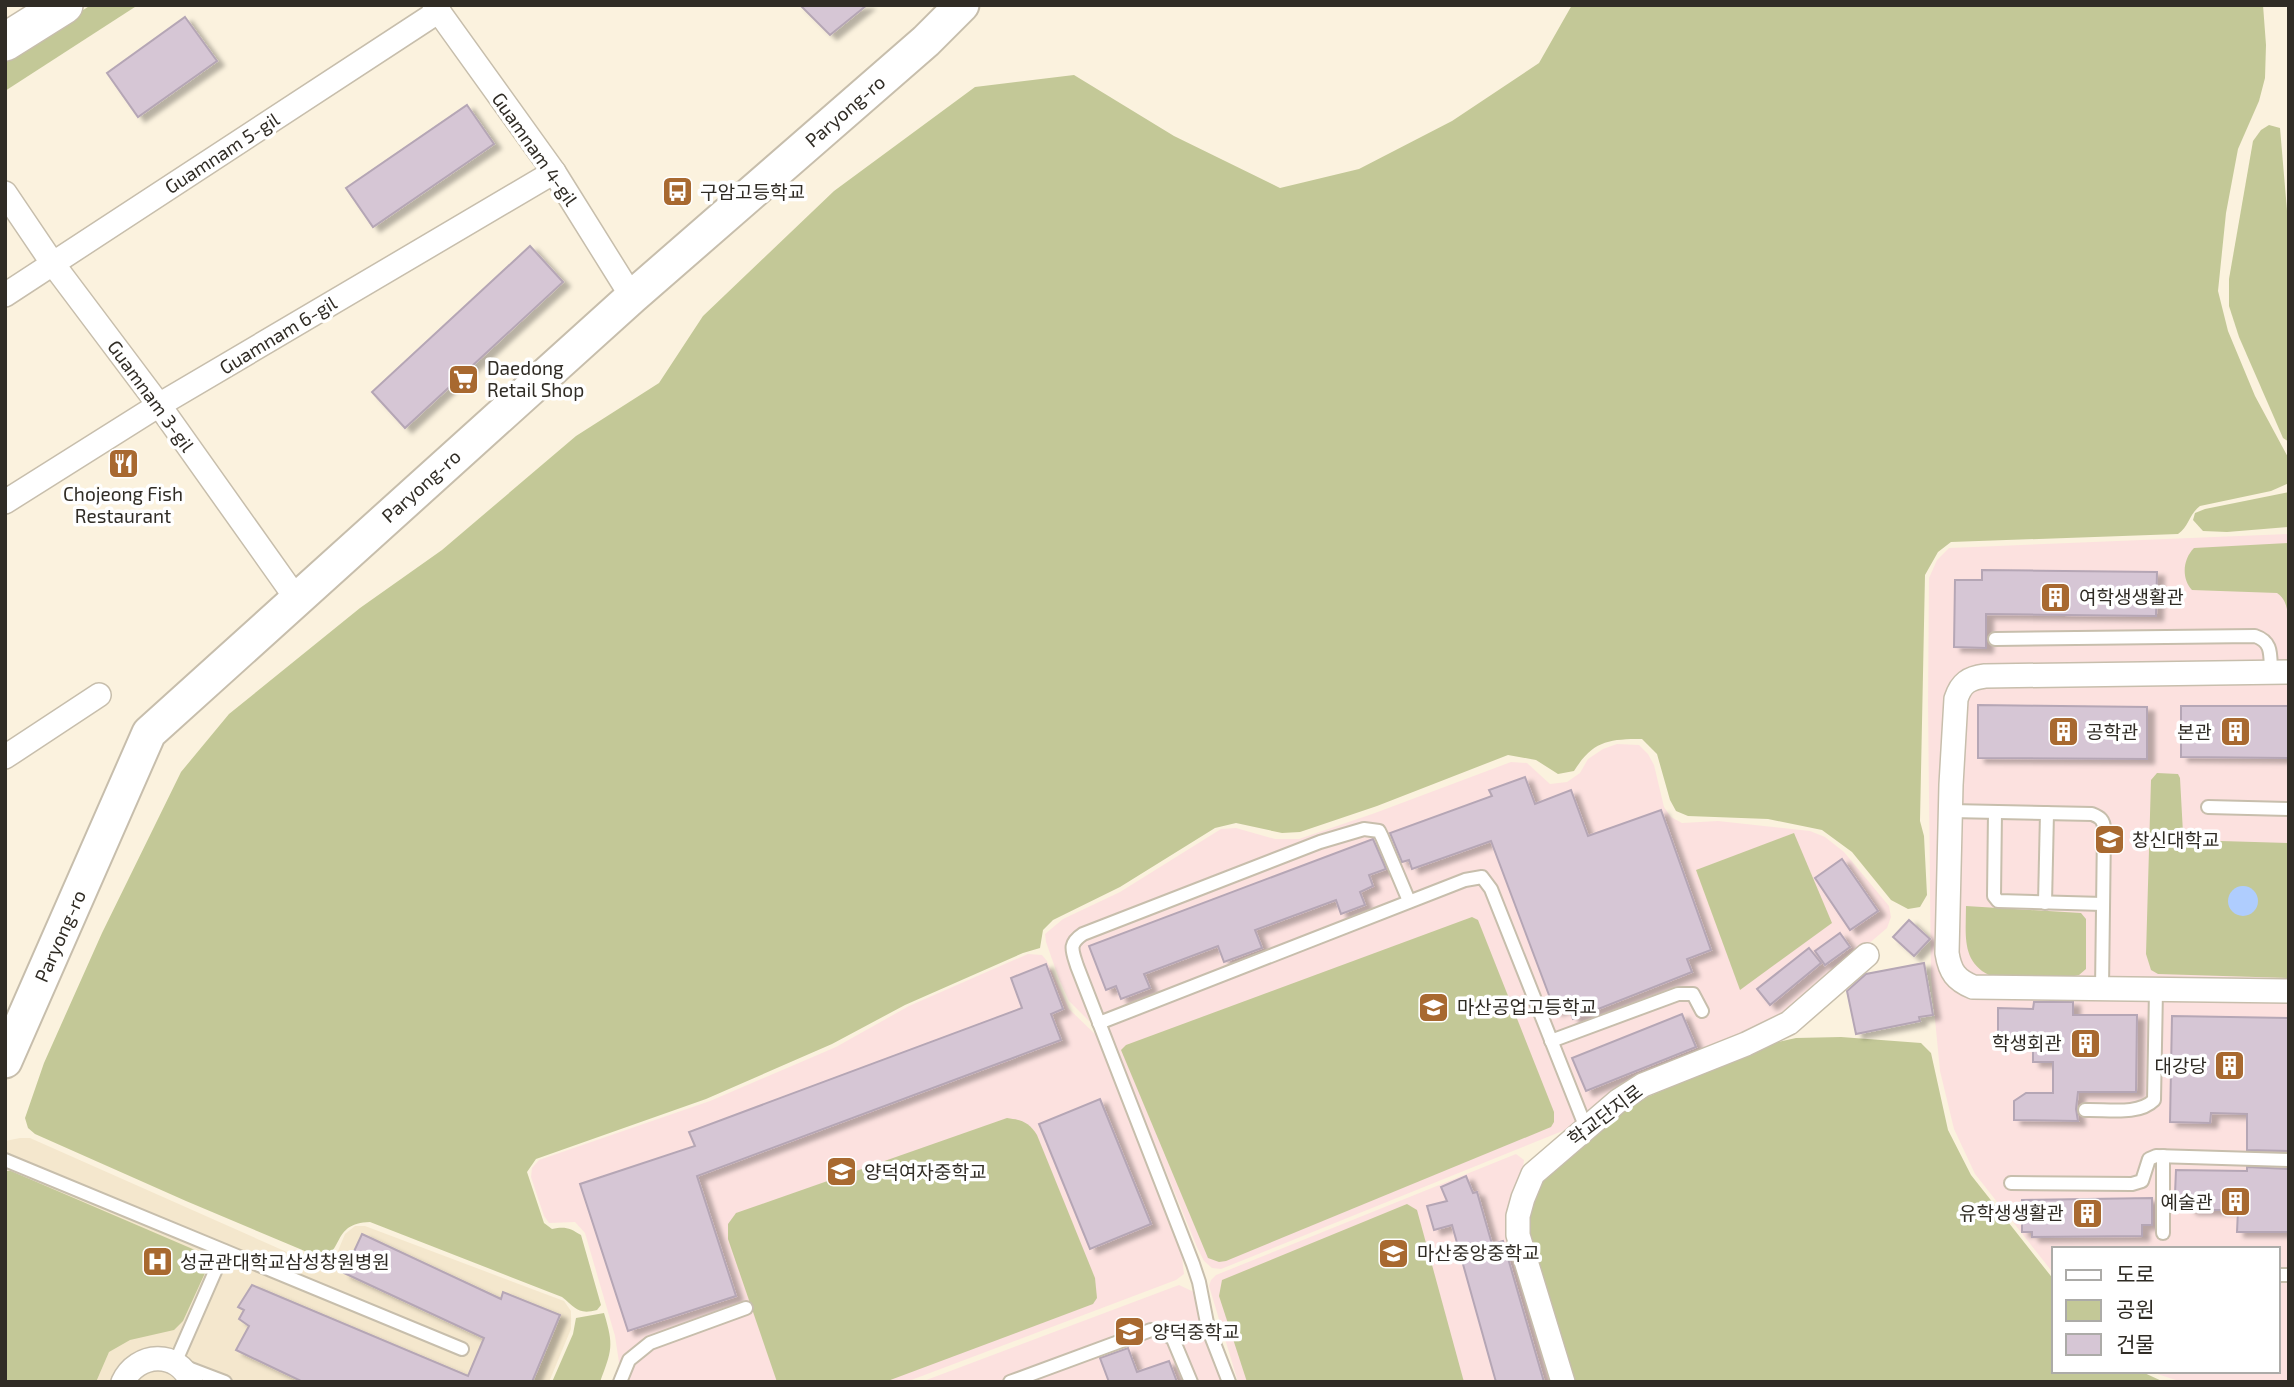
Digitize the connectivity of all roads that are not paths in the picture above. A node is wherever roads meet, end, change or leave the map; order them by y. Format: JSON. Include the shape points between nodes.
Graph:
{"nodes":[{"id":1,"x":64,"y":5,"type":"edge"},
{"id":2,"x":962,"y":5,"type":"edge"},
{"id":3,"x":436,"y":8,"type":"edge"},
{"id":4,"x":5,"y":42,"type":"edge"},
{"id":5,"x":554,"y":172,"type":"junction"},
{"id":6,"x":5,"y":193,"type":"edge"},
{"id":7,"x":53,"y":264,"type":"junction"},
{"id":8,"x":5,"y":295,"type":"edge"},
{"id":9,"x":632,"y":297,"type":"junction"},
{"id":10,"x":159,"y":405,"type":"junction"},
{"id":11,"x":5,"y":502,"type":"edge"},
{"id":12,"x":296,"y":598,"type":"junction"},
{"id":13,"x":1995,"y":639,"type":"dead end"},
{"id":14,"x":2280,"y":672,"type":"edge"},
{"id":15,"x":100,"y":695,"type":"dead end"},
{"id":16,"x":5,"y":757,"type":"edge"},
{"id":17,"x":2208,"y":807,"type":"dead end"},
{"id":18,"x":2289,"y":809,"type":"edge"},
{"id":19,"x":1951,"y":811,"type":"junction"},
{"id":20,"x":1995,"y":812,"type":"junction"},
{"id":21,"x":2047,"y":813,"type":"junction"},
{"id":22,"x":1409,"y":901,"type":"junction"},
{"id":23,"x":2045,"y":904,"type":"junction"},
{"id":24,"x":2103,"y":904,"type":"junction"},
{"id":25,"x":1867,"y":956,"type":"dead end"},
{"id":26,"x":2102,"y":989,"type":"junction"},
{"id":27,"x":2156,"y":990,"type":"junction"},
{"id":28,"x":2289,"y":991,"type":"edge"},
{"id":29,"x":1702,"y":1012,"type":"dead end"},
{"id":30,"x":1099,"y":1023,"type":"junction"},
{"id":31,"x":1551,"y":1041,"type":"junction"},
{"id":32,"x":5,"y":1061,"type":"edge"},
{"id":33,"x":2085,"y":1110,"type":"dead end"},
{"id":34,"x":1586,"y":1128,"type":"junction"},
{"id":35,"x":2163,"y":1156,"type":"junction"},
{"id":36,"x":5,"y":1160,"type":"edge"},
{"id":37,"x":2289,"y":1160,"type":"edge"},
{"id":38,"x":2011,"y":1183,"type":"dead end"},
{"id":39,"x":2163,"y":1233,"type":"dead end"},
{"id":40,"x":224,"y":1251,"type":"junction"},
{"id":41,"x":746,"y":1308,"type":"dead end"},
{"id":42,"x":462,"y":1349,"type":"dead end"},
{"id":43,"x":176,"y":1363,"type":"junction"},
{"id":44,"x":122,"y":1382,"type":"edge"},
{"id":45,"x":191,"y":1382,"type":"edge"},
{"id":46,"x":225,"y":1382,"type":"edge"},
{"id":47,"x":620,"y":1382,"type":"edge"},
{"id":48,"x":1010,"y":1382,"type":"edge"},
{"id":49,"x":1191,"y":1382,"type":"edge"},
{"id":50,"x":1229,"y":1382,"type":"edge"},
{"id":51,"x":1563,"y":1382,"type":"edge"}],
"edges":[{"from":1,"to":4,"type":"main road"},
{"from":2,"to":9,"type":"main road","name":"Paryong-ro"},
{"from":3,"to":5,"type":"street","name":"Guamnam 4-gil"},
{"from":3,"to":7,"type":"street","name":"Guamnam 5-gil"},
{"from":5,"to":9,"type":"street","name":"Guamnam 4-gil"},
{"from":5,"to":10,"type":"street","name":"Guamnam 6-gil"},
{"from":6,"to":7,"type":"street","name":"Guamnam 3-gil"},
{"from":7,"to":8,"type":"street","name":"Guamnam 5-gil"},
{"from":7,"to":10,"type":"street","name":"Guamnam 3-gil"},
{"from":9,"to":12,"type":"main road","name":"Paryong-ro"},
{"from":10,"to":11,"type":"street","name":"Guamnam 6-gil"},
{"from":10,"to":12,"type":"street","name":"Guamnam 3-gil"},
{"from":12,"to":32,"type":"main road","name":"Paryong-ro","via":[[149,733]]},
{"from":13,"to":14,"type":"lane","via":[[2255,636],[2269,644]]},
{"from":14,"to":19,"type":"street","via":[[1973,677],[1965,681],[1956,699]]},
{"from":15,"to":16,"type":"street"},
{"from":17,"to":18,"type":"lane"},
{"from":19,"to":20,"type":"lane"},
{"from":19,"to":26,"type":"street","via":[[1947,953],[1954,975],[1973,987]]},
{"from":20,"to":21,"type":"lane"},
{"from":20,"to":23,"type":"lane","via":[[1994,896],[2002,903]]},
{"from":21,"to":23,"type":"lane"},
{"from":21,"to":24,"type":"lane","via":[[2092,814],[2104,822]]},
{"from":22,"to":30,"type":"lane"},
{"from":22,"to":30,"type":"lane","via":[[1382,837],[1378,831],[1364,829],[1083,934],[1074,940],[1073,954]]},
{"from":22,"to":31,"type":"lane","via":[[1474,877],[1487,881]]},
{"from":23,"to":24,"type":"lane"},
{"from":24,"to":26,"type":"lane"},
{"from":25,"to":34,"type":"street","name":"학교단지로","via":[[1789,1023],[1643,1085]]},
{"from":26,"to":27,"type":"street"},
{"from":27,"to":28,"type":"street"},
{"from":27,"to":33,"type":"lane","via":[[2154,1100],[2147,1107],[2134,1109]]},
{"from":29,"to":31,"type":"lane","via":[[1693,994],[1687,992]]},
{"from":30,"to":50,"type":"lane","via":[[1193,1265],[1208,1328]]},
{"from":31,"to":34,"type":"lane"},
{"from":34,"to":51,"type":"street","name":"학교단지로","via":[[1533,1174],[1518,1216],[1521,1250]]},
{"from":35,"to":37,"type":"lane"},
{"from":35,"to":38,"type":"lane","via":[[2149,1159],[2142,1181],[2132,1184]]},
{"from":35,"to":39,"type":"lane"},
{"from":36,"to":40,"type":"lane"},
{"from":40,"to":42,"type":"lane"},
{"from":40,"to":43,"type":"lane"},
{"from":41,"to":47,"type":"lane","via":[[650,1343],[629,1360]]},
{"from":43,"to":44,"type":"street","via":[[148,1360],[134,1366]]},
{"from":43,"to":45,"type":"street","via":[[187,1371]]},
{"from":43,"to":46,"type":"lane"},
{"from":48,"to":49,"type":"lane","via":[[1151,1330],[1173,1339]]}]}
